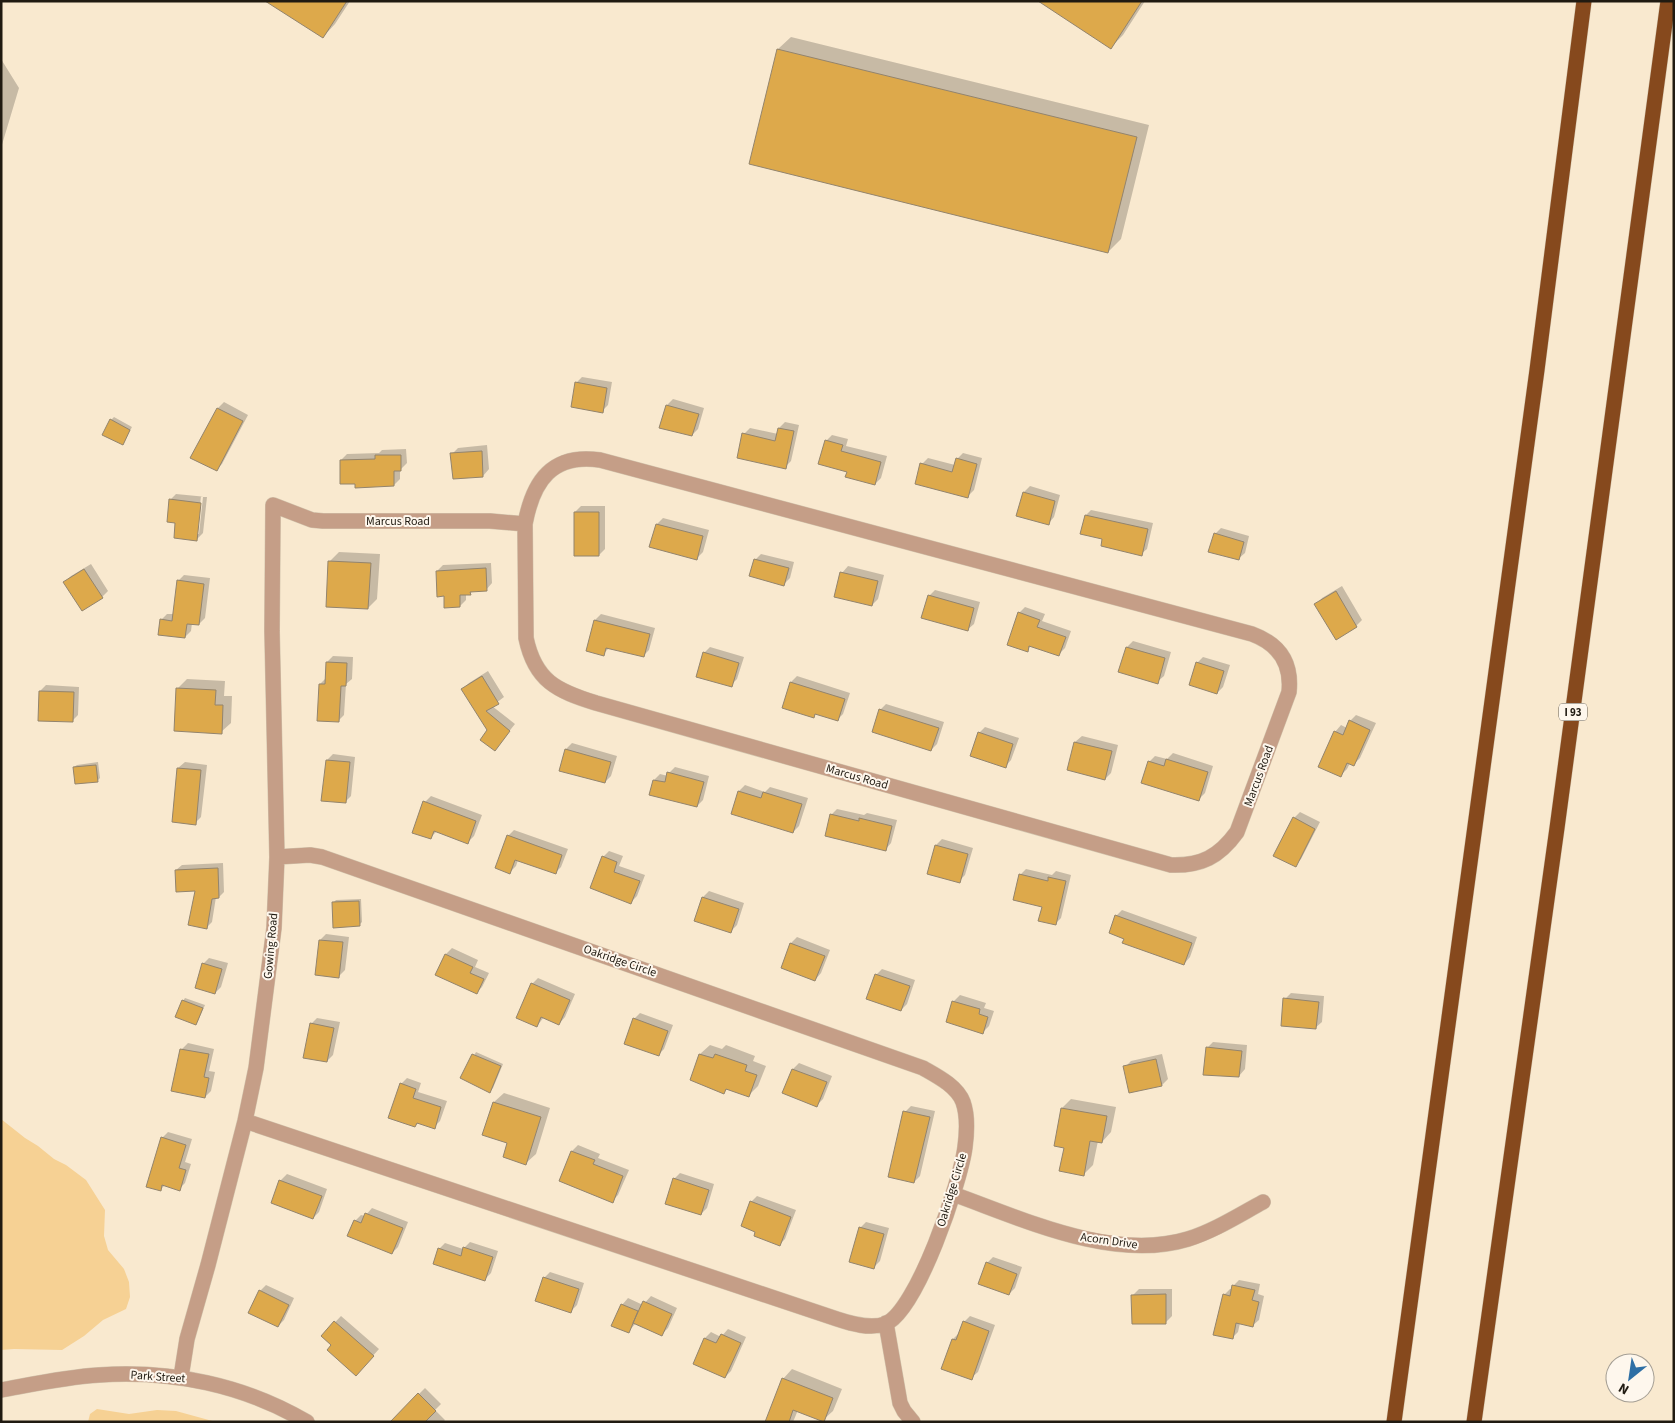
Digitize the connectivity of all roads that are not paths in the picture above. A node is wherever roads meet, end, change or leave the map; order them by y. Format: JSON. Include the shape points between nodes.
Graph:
{"nodes":[{"id":1,"x":1584,"y":1,"type":"edge"},
{"id":2,"x":1668,"y":1,"type":"edge"},
{"id":3,"x":273,"y":505,"type":"joint"},
{"id":4,"x":525,"y":524,"type":"junction"},
{"id":5,"x":276,"y":857,"type":"junction"},
{"id":6,"x":245,"y":1121,"type":"junction"},
{"id":7,"x":953,"y":1194,"type":"junction"},
{"id":8,"x":1263,"y":1202,"type":"dead end"},
{"id":9,"x":886,"y":1324,"type":"junction"},
{"id":10,"x":181,"y":1377,"type":"junction"},
{"id":11,"x":1,"y":1390,"type":"edge"},
{"id":12,"x":307,"y":1422,"type":"edge"},
{"id":13,"x":912,"y":1422,"type":"edge"},
{"id":14,"x":1394,"y":1422,"type":"edge"},
{"id":15,"x":1474,"y":1422,"type":"edge"}],
"edges":[{"from":1,"to":14,"type":"highway","via":[[1536,380]]},
{"from":2,"to":15,"type":"highway","number":"I 93"},
{"from":3,"to":4,"type":"street","name":"Marcus Road","via":[[323,521]]},
{"from":3,"to":5,"type":"street","name":"Gowing Road"},
{"from":4,"to":4,"type":"street","name":"Marcus Road","via":[[526,638],[539,670],[562,692],[1166,864],[1182,866],[1204,861],[1230,841],[1241,822],[1289,692],[1289,673],[1282,656],[1269,642],[1252,634],[600,460],[578,459],[549,472],[534,492]]},
{"from":5,"to":6,"type":"street","name":"Gowing Road","via":[[269,971]]},
{"from":5,"to":7,"type":"street","name":"Oakridge Circle","via":[[322,856],[923,1068],[955,1090],[965,1111],[965,1149]]},
{"from":6,"to":9,"type":"street","via":[[849,1323]]},
{"from":6,"to":10,"type":"street","name":"Gowing Road","via":[[187,1339]]},
{"from":7,"to":8,"type":"street","name":"Acorn Drive","via":[[1082,1238],[1124,1245],[1164,1244],[1188,1239]]},
{"from":7,"to":9,"type":"street","name":"Oakridge Circle","via":[[917,1286],[900,1312]]},
{"from":9,"to":13,"type":"street","via":[[900,1402]]},
{"from":10,"to":11,"type":"street","name":"Park Street","via":[[99,1375]]},
{"from":10,"to":12,"type":"street","name":"Park Street","via":[[258,1398]]}]}
